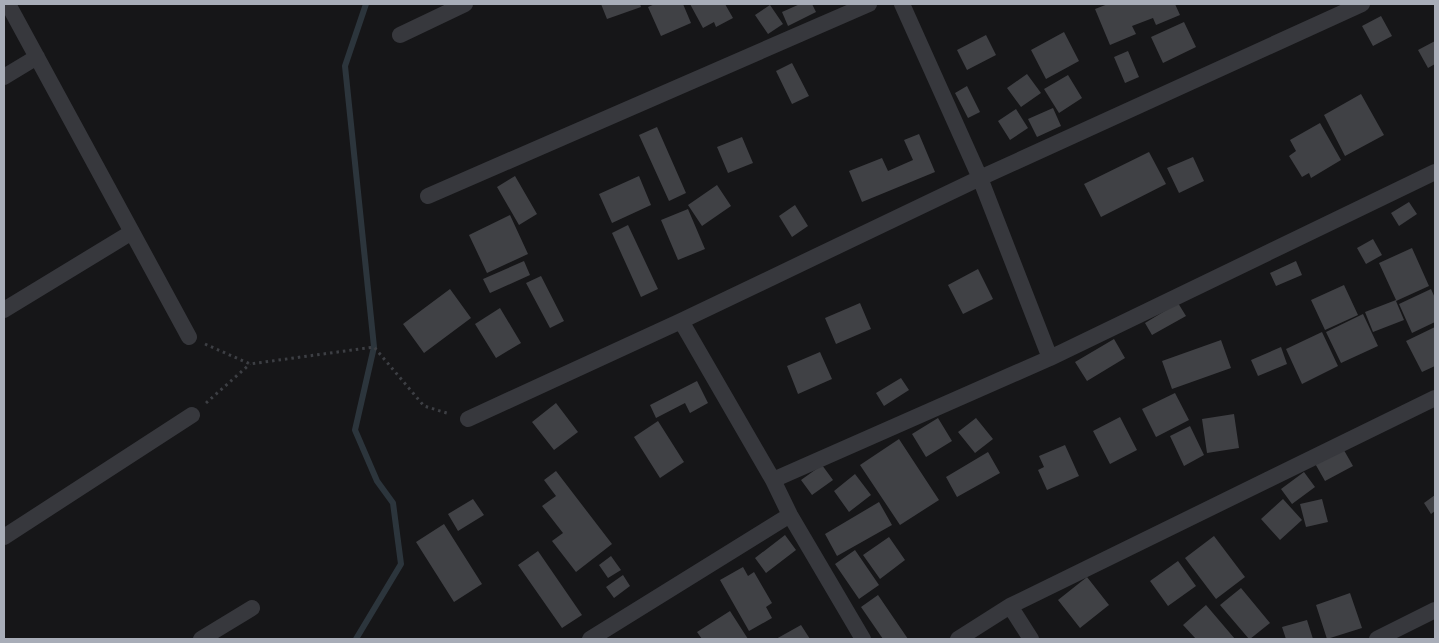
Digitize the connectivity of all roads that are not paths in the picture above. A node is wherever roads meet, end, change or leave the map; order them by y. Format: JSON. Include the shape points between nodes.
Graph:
{"nodes":[{"id":1,"x":8,"y":4,"type":"edge"},
{"id":2,"x":465,"y":4,"type":"edge"},
{"id":3,"x":869,"y":4,"type":"edge"},
{"id":4,"x":902,"y":4,"type":"edge"},
{"id":5,"x":1362,"y":4,"type":"edge"},
{"id":6,"x":400,"y":35,"type":"dead end"},
{"id":7,"x":37,"y":57,"type":"junction"},
{"id":8,"x":4,"y":77,"type":"edge"},
{"id":9,"x":1435,"y":172,"type":"edge"},
{"id":10,"x":980,"y":178,"type":"junction"},
{"id":11,"x":428,"y":196,"type":"dead end"},
{"id":12,"x":132,"y":232,"type":"junction"},
{"id":13,"x":4,"y":310,"type":"edge"},
{"id":14,"x":681,"y":321,"type":"junction"},
{"id":15,"x":189,"y":337,"type":"road end"},
{"id":16,"x":1050,"y":358,"type":"junction"},
{"id":17,"x":1435,"y":398,"type":"edge"},
{"id":18,"x":192,"y":415,"type":"road end"},
{"id":19,"x":468,"y":419,"type":"road end"},
{"id":20,"x":773,"y":480,"type":"junction"},
{"id":21,"x":790,"y":515,"type":"junction"},
{"id":22,"x":4,"y":537,"type":"edge"},
{"id":23,"x":1010,"y":606,"type":"junction"},
{"id":24,"x":252,"y":608,"type":"dead end"},
{"id":25,"x":1435,"y":610,"type":"edge"},
{"id":26,"x":202,"y":639,"type":"edge"},
{"id":27,"x":590,"y":639,"type":"edge"},
{"id":28,"x":863,"y":639,"type":"edge"},
{"id":29,"x":958,"y":639,"type":"edge"},
{"id":30,"x":1031,"y":639,"type":"edge"},
{"id":31,"x":1378,"y":639,"type":"edge"}],
"edges":[{"from":1,"to":7,"type":"street"},
{"from":2,"to":6,"type":"street"},
{"from":3,"to":11,"type":"street"},
{"from":4,"to":10,"type":"street"},
{"from":5,"to":10,"type":"street"},
{"from":7,"to":8,"type":"street"},
{"from":7,"to":12,"type":"street"},
{"from":9,"to":16,"type":"street"},
{"from":10,"to":14,"type":"street"},
{"from":10,"to":16,"type":"street"},
{"from":12,"to":13,"type":"street"},
{"from":12,"to":15,"type":"street"},
{"from":14,"to":19,"type":"street"},
{"from":14,"to":20,"type":"street"},
{"from":16,"to":20,"type":"street"},
{"from":17,"to":23,"type":"street"},
{"from":18,"to":22,"type":"street"},
{"from":20,"to":21,"type":"street"},
{"from":21,"to":27,"type":"street"},
{"from":21,"to":28,"type":"street"},
{"from":23,"to":29,"type":"street"},
{"from":23,"to":30,"type":"street"},
{"from":24,"to":26,"type":"street"},
{"from":25,"to":31,"type":"street"}]}
